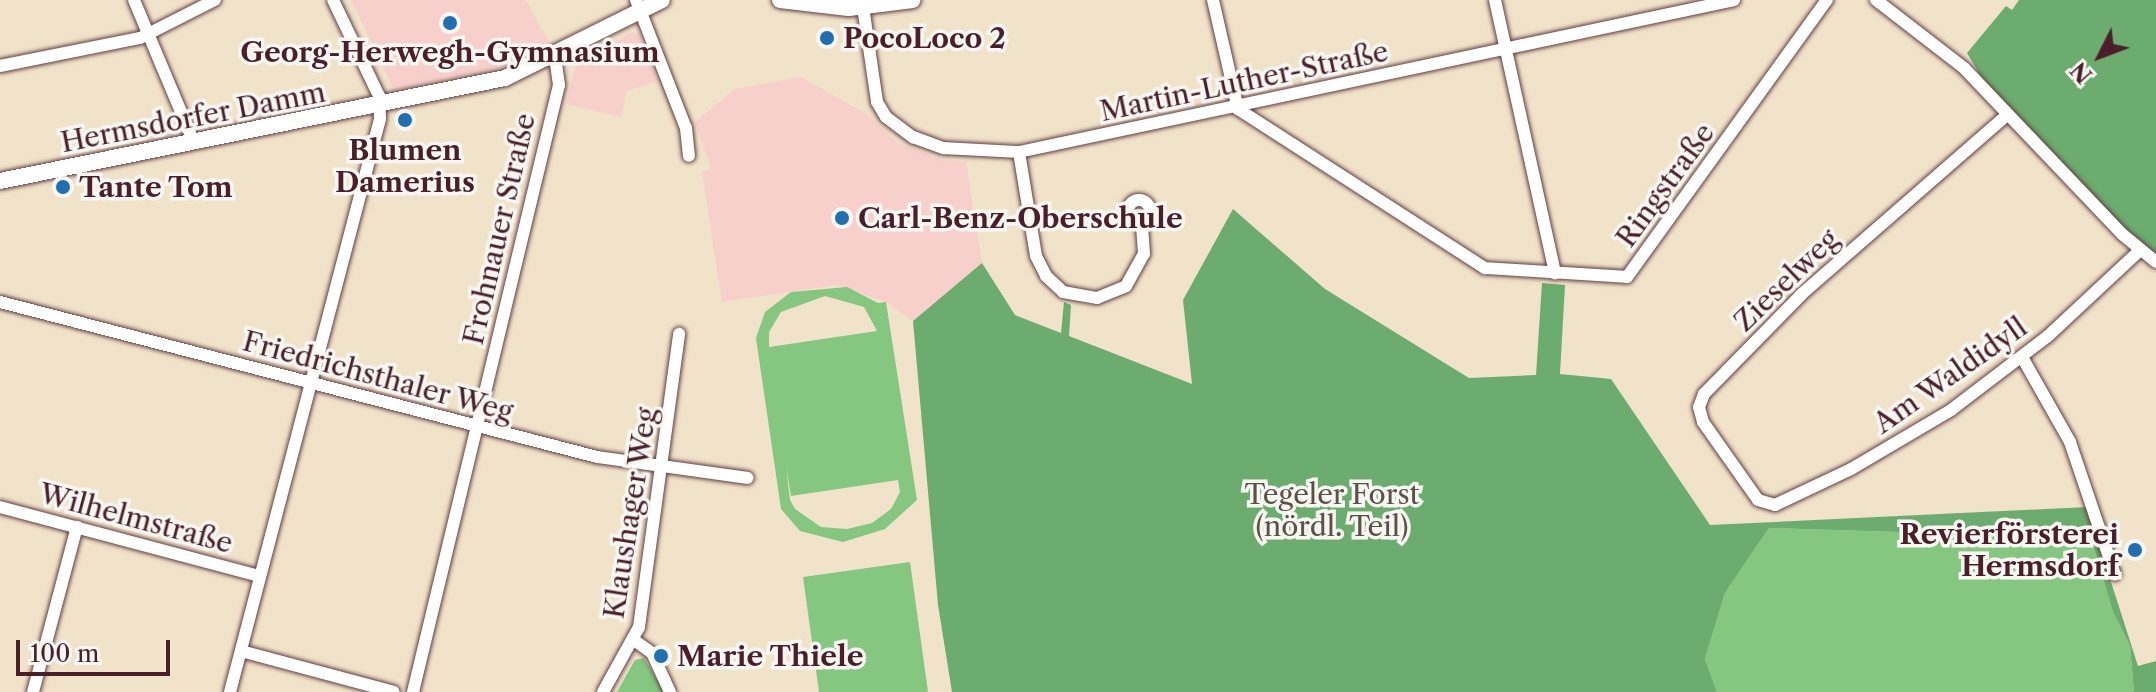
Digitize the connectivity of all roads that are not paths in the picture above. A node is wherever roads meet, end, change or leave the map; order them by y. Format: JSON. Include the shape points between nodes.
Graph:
{"nodes":[{"id":1,"x":134,"y":0,"type":"edge"},
{"id":2,"x":215,"y":0,"type":"edge"},
{"id":3,"x":333,"y":0,"type":"edge"},
{"id":4,"x":662,"y":0,"type":"edge"},
{"id":5,"x":780,"y":0,"type":"edge"},
{"id":6,"x":913,"y":0,"type":"edge"},
{"id":7,"x":1213,"y":0,"type":"edge"},
{"id":8,"x":1495,"y":0,"type":"edge"},
{"id":9,"x":1734,"y":0,"type":"edge"},
{"id":10,"x":1827,"y":0,"type":"edge"},
{"id":11,"x":1876,"y":0,"type":"edge"},
{"id":12,"x":639,"y":4,"type":"edge"},
{"id":13,"x":863,"y":4,"type":"edge"},
{"id":14,"x":148,"y":35,"type":"junction"},
{"id":15,"x":1505,"y":50,"type":"junction"},
{"id":16,"x":555,"y":58,"type":"junction"},
{"id":17,"x":0,"y":66,"type":"edge"},
{"id":18,"x":380,"y":105,"type":"junction"},
{"id":19,"x":1238,"y":109,"type":"junction"},
{"id":20,"x":2007,"y":115,"type":"junction"},
{"id":21,"x":194,"y":143,"type":"junction"},
{"id":22,"x":1019,"y":152,"type":"junction"},
{"id":23,"x":689,"y":156,"type":"dead end"},
{"id":24,"x":0,"y":181,"type":"edge"},
{"id":25,"x":1142,"y":222,"type":"dead end"},
{"id":26,"x":2139,"y":251,"type":"junction"},
{"id":27,"x":2156,"y":262,"type":"edge"},
{"id":28,"x":1555,"y":274,"type":"junction"},
{"id":29,"x":0,"y":302,"type":"edge"},
{"id":30,"x":679,"y":334,"type":"dead end"},
{"id":31,"x":2022,"y":357,"type":"junction"},
{"id":32,"x":311,"y":383,"type":"junction"},
{"id":33,"x":477,"y":427,"type":"junction"},
{"id":34,"x":662,"y":466,"type":"junction"},
{"id":35,"x":748,"y":478,"type":"dead end"},
{"id":36,"x":1767,"y":506,"type":"joint"},
{"id":37,"x":0,"y":507,"type":"edge"},
{"id":38,"x":77,"y":527,"type":"junction"},
{"id":39,"x":2115,"y":575,"type":"dead end"},
{"id":40,"x":260,"y":576,"type":"junction"},
{"id":41,"x":634,"y":640,"type":"junction"},
{"id":42,"x":241,"y":651,"type":"junction"},
{"id":43,"x":33,"y":692,"type":"edge"},
{"id":44,"x":230,"y":692,"type":"edge"},
{"id":45,"x":394,"y":692,"type":"edge"},
{"id":46,"x":413,"y":692,"type":"edge"},
{"id":47,"x":603,"y":692,"type":"edge"},
{"id":48,"x":670,"y":692,"type":"edge"}],
"edges":[{"from":1,"to":14,"type":"street"},
{"from":2,"to":14,"type":"street"},
{"from":3,"to":18,"type":"street"},
{"from":4,"to":12,"type":"main road","name":"Hermsdorfer Damm"},
{"from":5,"to":13,"type":"main road"},
{"from":6,"to":13,"type":"main road"},
{"from":7,"to":19,"type":"street"},
{"from":8,"to":15,"type":"street"},
{"from":9,"to":15,"type":"street","name":"Martin-Luther-Straße"},
{"from":10,"to":28,"type":"street","name":"Ringstraße","via":[[1632,273],[1621,278]]},
{"from":11,"to":20,"type":"street","via":[[1952,57]]},
{"from":12,"to":16,"type":"main road","name":"Hermsdorfer Damm"},
{"from":12,"to":23,"type":"street","via":[[686,128]]},
{"from":13,"to":22,"type":"street","name":"Martin-Luther-Straße","via":[[877,102],[886,117],[913,137],[944,148]]},
{"from":14,"to":17,"type":"street"},
{"from":14,"to":21,"type":"street"},
{"from":15,"to":19,"type":"street","name":"Martin-Luther-Straße"},
{"from":15,"to":28,"type":"street"},
{"from":16,"to":18,"type":"main road","name":"Hermsdorfer Damm","via":[[505,78]]},
{"from":16,"to":33,"type":"street","name":"Frohnauer Straße","via":[[559,85]]},
{"from":18,"to":21,"type":"main road","name":"Hermsdorfer Damm"},
{"from":18,"to":32,"type":"street","via":[[373,151]]},
{"from":19,"to":22,"type":"street","name":"Martin-Luther-Straße"},
{"from":19,"to":28,"type":"street","name":"Ringstraße","via":[[1485,268]]},
{"from":20,"to":26,"type":"street"},
{"from":20,"to":36,"type":"street","name":"Zieselweg","via":[[1840,259],[1704,394],[1699,407],[1703,422]]},
{"from":21,"to":24,"type":"main road","name":"Hermsdorfer Damm"},
{"from":22,"to":25,"type":"street","via":[[1036,256],[1063,292],[1097,298],[1126,286],[1142,262]]},
{"from":26,"to":27,"type":"street"},
{"from":26,"to":31,"type":"street","name":"Am Waldidyll"},
{"from":29,"to":32,"type":"street","name":"Friedrichsthaler Weg"},
{"from":30,"to":34,"type":"street","name":"Klaushager Weg"},
{"from":31,"to":36,"type":"street","name":"Am Waldidyll","via":[[1917,432]]},
{"from":31,"to":39,"type":"street","via":[[2070,442]]},
{"from":32,"to":33,"type":"street","name":"Friedrichsthaler Weg"},
{"from":32,"to":40,"type":"street"},
{"from":33,"to":34,"type":"street","name":"Friedrichsthaler Weg","via":[[597,457]]},
{"from":33,"to":46,"type":"street","name":"Frohnauer Straße"},
{"from":34,"to":35,"type":"street","name":"Friedrichsthaler Weg"},
{"from":34,"to":41,"type":"street","name":"Klaushager Weg"},
{"from":37,"to":38,"type":"street","name":"Wilhelmstraße"},
{"from":38,"to":40,"type":"street","name":"Wilhelmstraße"},
{"from":38,"to":43,"type":"street"},
{"from":40,"to":42,"type":"street"},
{"from":41,"to":47,"type":"street","name":"Klaushager Weg"},
{"from":41,"to":48,"type":"street","via":[[652,653]]},
{"from":42,"to":44,"type":"street"},
{"from":42,"to":45,"type":"street"}]}
